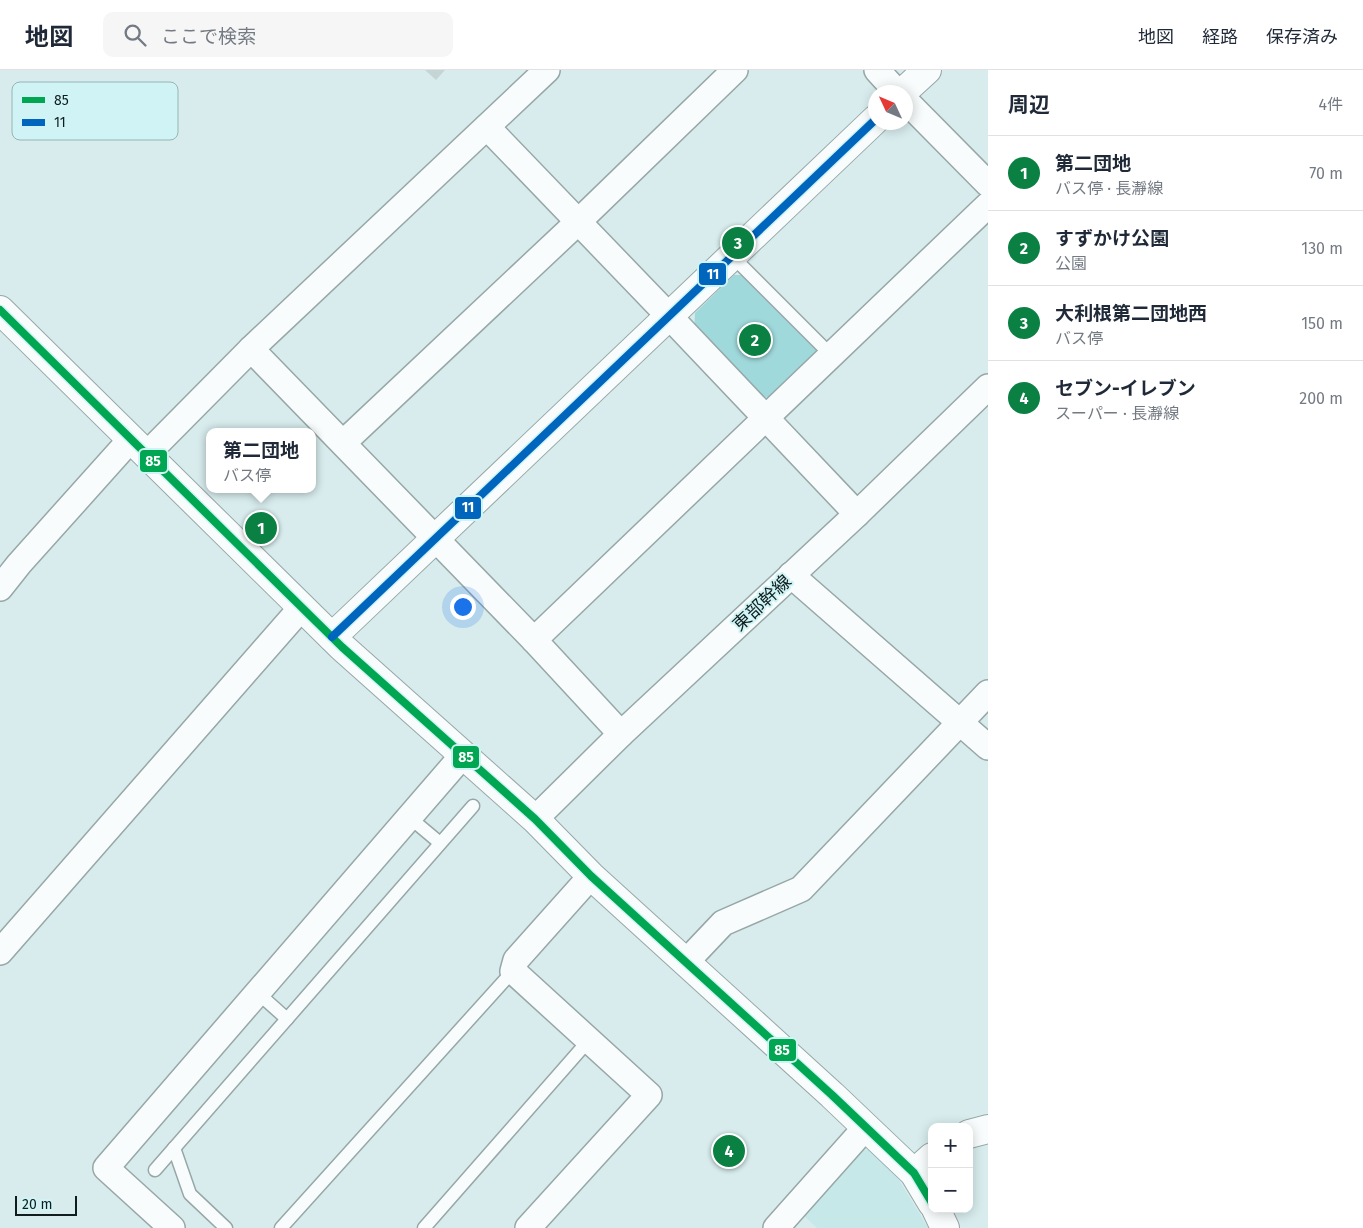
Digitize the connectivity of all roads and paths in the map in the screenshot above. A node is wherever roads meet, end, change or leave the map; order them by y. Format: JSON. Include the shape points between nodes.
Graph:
{"nodes":[{"id":1,"x":548,"y":70,"type":"edge"},
{"id":2,"x":735,"y":70,"type":"edge"},
{"id":3,"x":877,"y":70,"type":"edge"},
{"id":4,"x":927,"y":70,"type":"edge"},
{"id":5,"x":891,"y":85,"type":"edge"},
{"id":6,"x":911,"y":85,"type":"edge"},
{"id":7,"x":913,"y":108,"type":"edge"},
{"id":8,"x":487,"y":127,"type":"junction"},
{"id":9,"x":868,"y":127,"type":"edge"},
{"id":10,"x":988,"y":184,"type":"edge"},
{"id":11,"x":988,"y":205,"type":"edge"},
{"id":12,"x":578,"y":222,"type":"junction"},
{"id":13,"x":732,"y":256,"type":"junction"},
{"id":14,"x":0,"y":310,"type":"edge"},
{"id":15,"x":668,"y":315,"type":"junction"},
{"id":16,"x":251,"y":349,"type":"junction"},
{"id":17,"x":831,"y":355,"type":"junction"},
{"id":18,"x":988,"y":387,"type":"edge"},
{"id":19,"x":766,"y":419,"type":"junction"},
{"id":20,"x":343,"y":443,"type":"junction"},
{"id":21,"x":139,"y":447,"type":"junction"},
{"id":22,"x":857,"y":514,"type":"junction"},
{"id":23,"x":435,"y":539,"type":"junction"},
{"id":24,"x":791,"y":575,"type":"junction"},
{"id":25,"x":0,"y":588,"type":"edge"},
{"id":26,"x":302,"y":607,"type":"junction"},
{"id":27,"x":332,"y":637,"type":"junction"},
{"id":28,"x":534,"y":640,"type":"junction"},
{"id":29,"x":988,"y":692,"type":"edge"},
{"id":30,"x":960,"y":723,"type":"junction"},
{"id":31,"x":621,"y":734,"type":"junction"},
{"id":32,"x":988,"y":748,"type":"edge"},
{"id":33,"x":463,"y":755,"type":"junction"},
{"id":34,"x":473,"y":806,"type":"dead end"},
{"id":35,"x":409,"y":817,"type":"junction"},
{"id":36,"x":535,"y":819,"type":"junction"},
{"id":37,"x":440,"y":843,"type":"junction"},
{"id":38,"x":591,"y":876,"type":"junction"},
{"id":39,"x":0,"y":952,"type":"edge"},
{"id":40,"x":686,"y":962,"type":"junction"},
{"id":41,"x":513,"y":971,"type":"junction"},
{"id":42,"x":258,"y":993,"type":"junction"},
{"id":43,"x":287,"y":1018,"type":"junction"},
{"id":44,"x":589,"y":1040,"type":"junction"},
{"id":45,"x":866,"y":1127,"type":"junction"},
{"id":46,"x":988,"y":1129,"type":"edge"},
{"id":47,"x":973,"y":1133,"type":"edge"},
{"id":48,"x":174,"y":1148,"type":"junction"},
{"id":49,"x":923,"y":1165,"type":"edge"},
{"id":50,"x":155,"y":1170,"type":"dead end"},
{"id":51,"x":928,"y":1186,"type":"edge"},
{"id":52,"x":938,"y":1213,"type":"edge"},
{"id":53,"x":172,"y":1228,"type":"edge"},
{"id":54,"x":226,"y":1228,"type":"edge"},
{"id":55,"x":281,"y":1228,"type":"edge"},
{"id":56,"x":424,"y":1228,"type":"edge"},
{"id":57,"x":528,"y":1228,"type":"edge"},
{"id":58,"x":776,"y":1228,"type":"edge"},
{"id":59,"x":945,"y":1228,"type":"edge"}],
"edges":[{"from":1,"to":8,"type":"street"},
{"from":2,"to":12,"type":"street"},
{"from":3,"to":5,"type":"street"},
{"from":4,"to":6,"type":"main road"},
{"from":7,"to":10,"type":"street"},
{"from":8,"to":12,"type":"street"},
{"from":8,"to":16,"type":"street"},
{"from":9,"to":13,"type":"main road"},
{"from":11,"to":17,"type":"street"},
{"from":12,"to":15,"type":"street"},
{"from":12,"to":20,"type":"street"},
{"from":13,"to":15,"type":"main road"},
{"from":13,"to":17,"type":"lane"},
{"from":14,"to":21,"type":"main road"},
{"from":15,"to":19,"type":"street"},
{"from":15,"to":23,"type":"main road"},
{"from":16,"to":20,"type":"street"},
{"from":16,"to":21,"type":"street"},
{"from":17,"to":19,"type":"street"},
{"from":18,"to":22,"type":"street","name":"東部幹線"},
{"from":19,"to":22,"type":"street"},
{"from":19,"to":28,"type":"street"},
{"from":20,"to":23,"type":"street"},
{"from":21,"to":25,"type":"street","via":[[19,564]]},
{"from":21,"to":26,"type":"main road"},
{"from":22,"to":24,"type":"street","name":"東部幹線"},
{"from":23,"to":27,"type":"main road"},
{"from":23,"to":28,"type":"street"},
{"from":24,"to":30,"type":"street"},
{"from":24,"to":31,"type":"street","name":"東部幹線"},
{"from":26,"to":27,"type":"main road"},
{"from":26,"to":39,"type":"street"},
{"from":27,"to":33,"type":"main road"},
{"from":28,"to":31,"type":"street"},
{"from":29,"to":30,"type":"street"},
{"from":30,"to":32,"type":"street"},
{"from":30,"to":40,"type":"street","via":[[801,889],[723,924]]},
{"from":31,"to":36,"type":"street","name":"東部幹線"},
{"from":33,"to":35,"type":"street"},
{"from":33,"to":36,"type":"main road"},
{"from":34,"to":37,"type":"lane"},
{"from":35,"to":37,"type":"lane"},
{"from":35,"to":42,"type":"street"},
{"from":36,"to":38,"type":"main road"},
{"from":37,"to":43,"type":"lane"},
{"from":38,"to":40,"type":"main road"},
{"from":38,"to":41,"type":"street","via":[[516,960]]},
{"from":40,"to":45,"type":"main road"},
{"from":41,"to":44,"type":"street"},
{"from":41,"to":55,"type":"lane"},
{"from":42,"to":43,"type":"lane"},
{"from":42,"to":53,"type":"street","via":[[106,1168]]},
{"from":43,"to":48,"type":"lane"},
{"from":44,"to":56,"type":"lane"},
{"from":44,"to":57,"type":"street","via":[[649,1096]]},
{"from":45,"to":49,"type":"main road"},
{"from":45,"to":58,"type":"street"},
{"from":46,"to":47,"type":"main road"},
{"from":48,"to":50,"type":"lane"},
{"from":48,"to":54,"type":"lane","via":[[190,1194]]},
{"from":49,"to":51,"type":"main road"},
{"from":52,"to":59,"type":"main road"}]}
